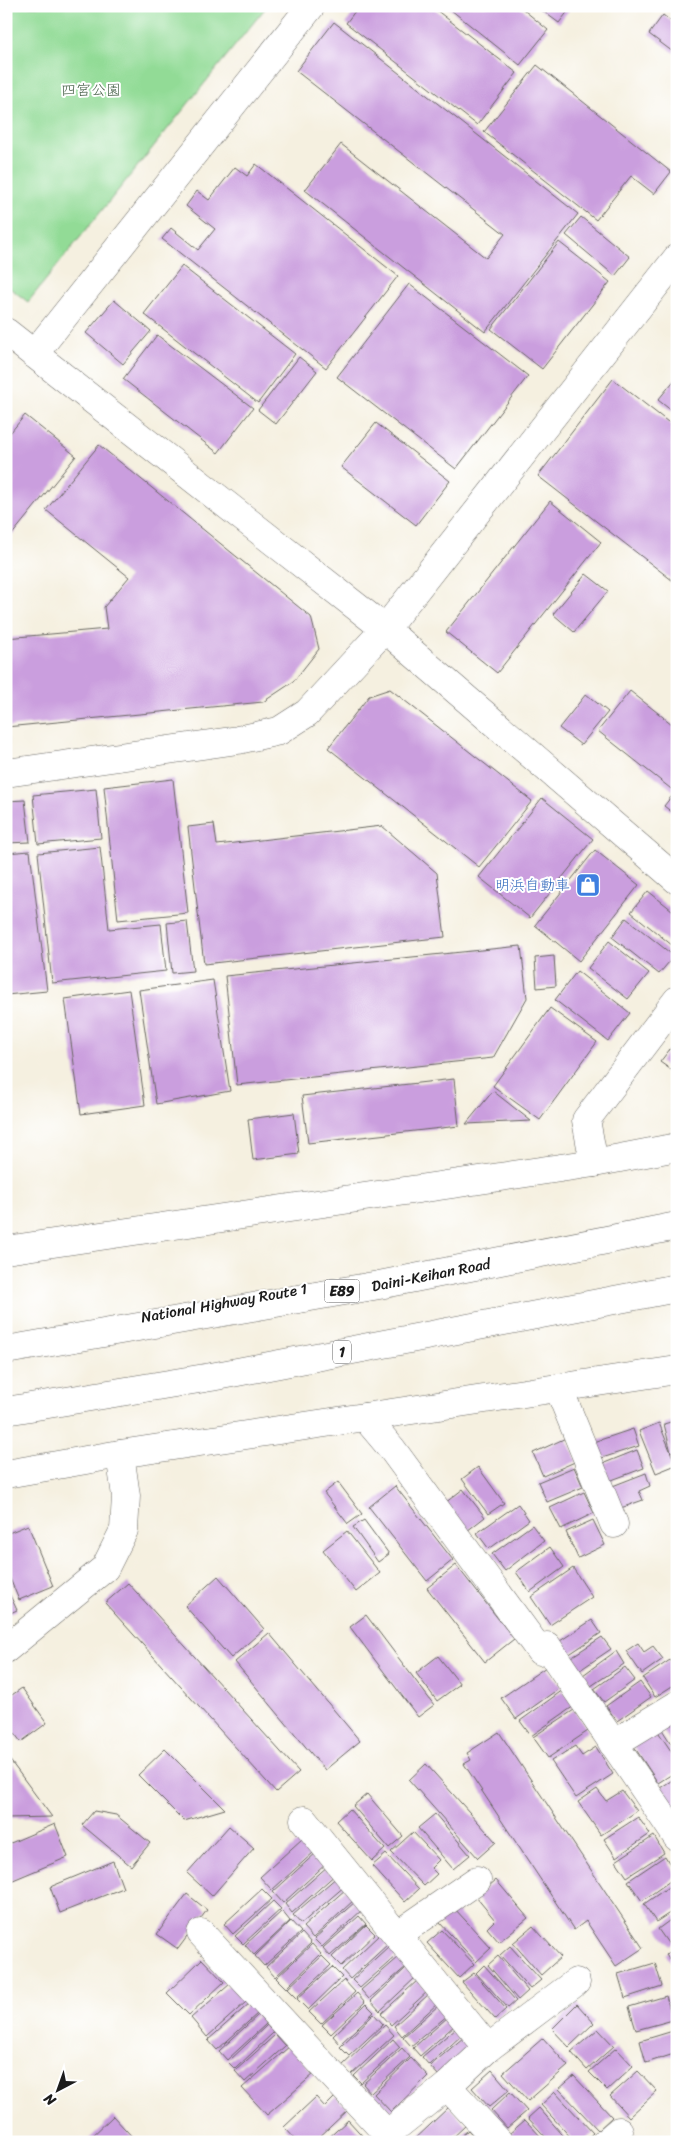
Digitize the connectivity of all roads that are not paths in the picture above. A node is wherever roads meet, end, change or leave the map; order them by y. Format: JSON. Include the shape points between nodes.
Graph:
{"nodes":[{"id":1,"x":311,"y":6,"type":"edge"},
{"id":2,"x":677,"y":258,"type":"edge"},
{"id":3,"x":6,"y":332,"type":"edge"},
{"id":4,"x":34,"y":354,"type":"junction"},
{"id":5,"x":385,"y":628,"type":"junction"},
{"id":6,"x":6,"y":774,"type":"edge"},
{"id":7,"x":677,"y":880,"type":"edge"},
{"id":8,"x":677,"y":1000,"type":"edge"},
{"id":9,"x":677,"y":1147,"type":"edge"},
{"id":10,"x":594,"y":1163,"type":"junction"},
{"id":11,"x":677,"y":1217,"type":"edge"},
{"id":12,"x":677,"y":1226,"type":"edge"},
{"id":13,"x":6,"y":1250,"type":"edge"},
{"id":14,"x":677,"y":1282,"type":"edge"},
{"id":15,"x":677,"y":1288,"type":"edge"},
{"id":16,"x":6,"y":1341,"type":"edge"},
{"id":17,"x":6,"y":1350,"type":"edge"},
{"id":18,"x":677,"y":1370,"type":"edge"},
{"id":19,"x":560,"y":1389,"type":"junction"},
{"id":20,"x":6,"y":1403,"type":"edge"},
{"id":21,"x":6,"y":1411,"type":"edge"},
{"id":22,"x":365,"y":1418,"type":"junction"},
{"id":23,"x":120,"y":1454,"type":"junction"},
{"id":24,"x":6,"y":1474,"type":"edge"},
{"id":25,"x":614,"y":1524,"type":"dead end"},
{"id":26,"x":6,"y":1649,"type":"edge"},
{"id":27,"x":677,"y":1705,"type":"edge"},
{"id":28,"x":613,"y":1744,"type":"junction"},
{"id":29,"x":304,"y":1820,"type":"dead end"},
{"id":30,"x":677,"y":1837,"type":"edge"},
{"id":31,"x":477,"y":1880,"type":"dead end"},
{"id":32,"x":201,"y":1933,"type":"dead end"},
{"id":33,"x":397,"y":1935,"type":"junction"},
{"id":34,"x":576,"y":1982,"type":"dead end"},
{"id":35,"x":488,"y":2048,"type":"junction"},
{"id":36,"x":448,"y":2086,"type":"junction"},
{"id":37,"x":499,"y":2142,"type":"edge"}],
"edges":[{"from":1,"to":4,"type":"main road"},
{"from":2,"to":5,"type":"main road"},
{"from":3,"to":4,"type":"main road"},
{"from":4,"to":5,"type":"main road"},
{"from":5,"to":6,"type":"main road","via":[[308,713],[280,730],[238,740]]},
{"from":5,"to":7,"type":"main road"},
{"from":8,"to":10,"type":"main road","via":[[586,1120]]},
{"from":9,"to":10,"type":"main road"},
{"from":10,"to":13,"type":"main road"},
{"from":11,"to":16,"type":"main road","name":"National Highway Route 1","via":[[379,1276]]},
{"from":12,"to":17,"type":"main road","name":"Daini-Keihan Road","number":"E89","via":[[379,1285]]},
{"from":14,"to":20,"type":"main road","via":[[384,1340]]},
{"from":15,"to":21,"type":"main road","number":"1","via":[[220,1375]]},
{"from":18,"to":19,"type":"main road"},
{"from":19,"to":22,"type":"main road"},
{"from":19,"to":25,"type":"main road"},
{"from":22,"to":23,"type":"main road"},
{"from":22,"to":28,"type":"main road","via":[[392,1449]]},
{"from":23,"to":24,"type":"main road"},
{"from":23,"to":26,"type":"main road","via":[[126,1496],[124,1530],[105,1568]]},
{"from":27,"to":28,"type":"main road"},
{"from":28,"to":30,"type":"main road"},
{"from":29,"to":33,"type":"main road"},
{"from":31,"to":33,"type":"main road"},
{"from":32,"to":36,"type":"main road","via":[[387,2134]]},
{"from":33,"to":35,"type":"main road"},
{"from":34,"to":35,"type":"main road"},
{"from":35,"to":36,"type":"main road"},
{"from":36,"to":37,"type":"main road"}]}
